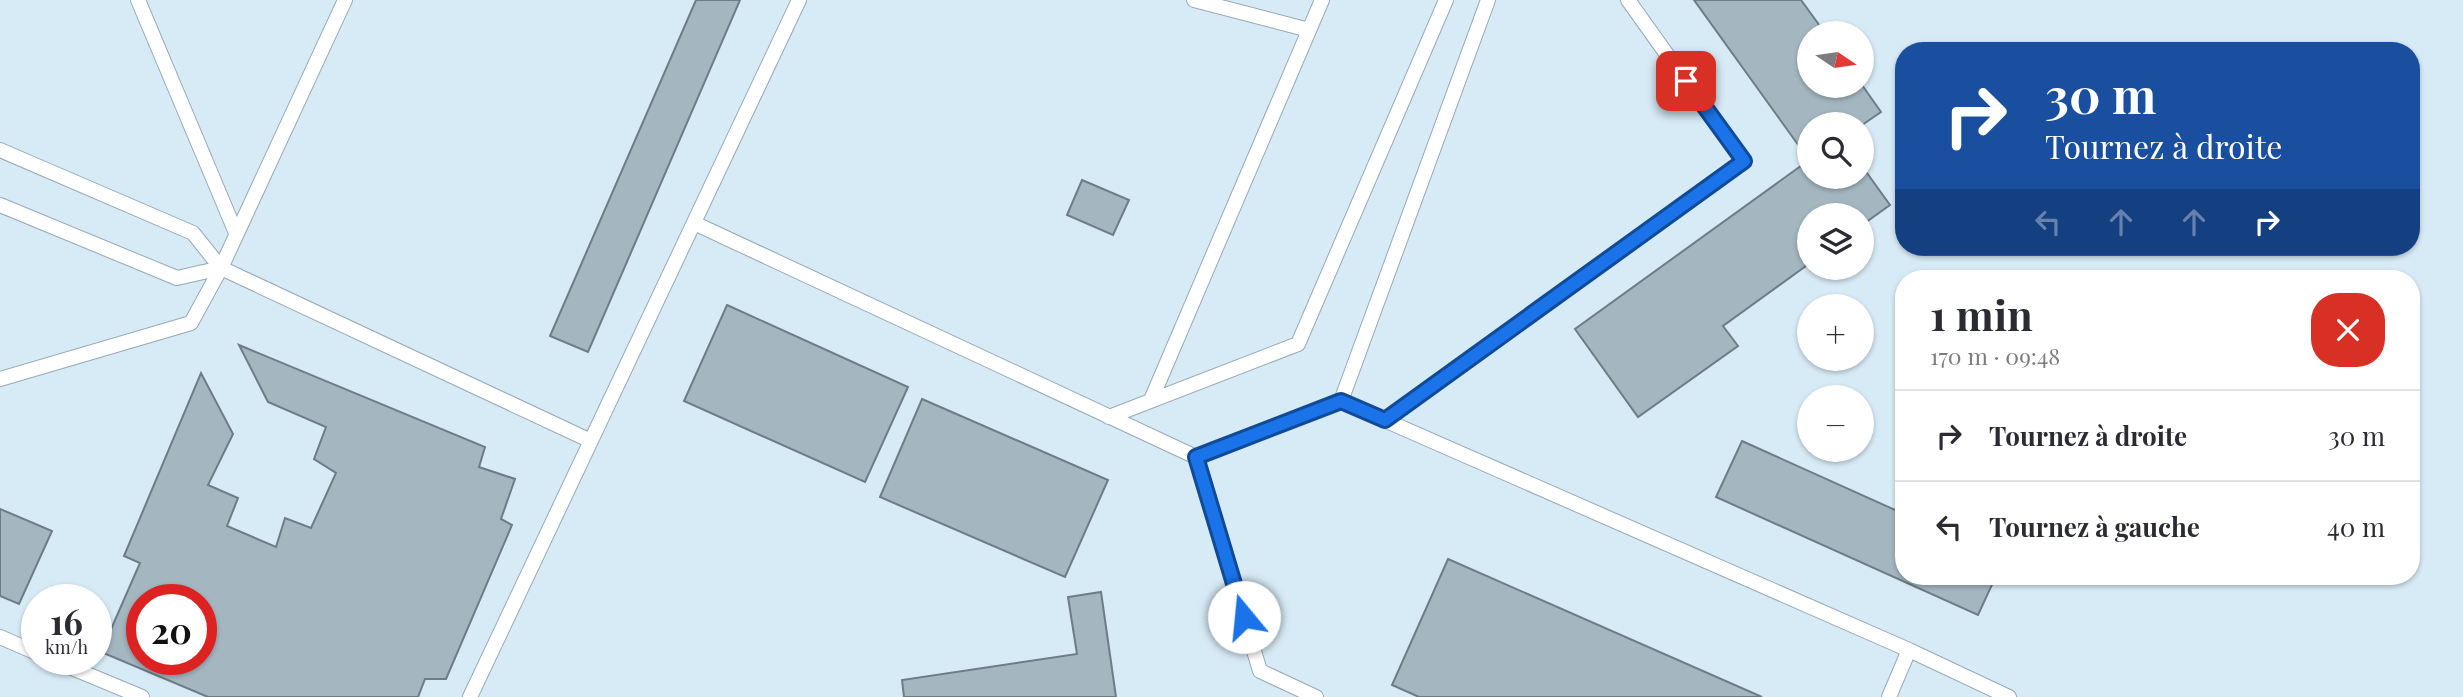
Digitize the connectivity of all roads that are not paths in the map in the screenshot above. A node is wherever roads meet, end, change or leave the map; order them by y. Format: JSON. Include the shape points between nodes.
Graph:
{"nodes":[{"id":1,"x":138,"y":0,"type":"edge"},
{"id":2,"x":345,"y":0,"type":"edge"},
{"id":3,"x":799,"y":0,"type":"edge"},
{"id":4,"x":1194,"y":0,"type":"edge"},
{"id":5,"x":1321,"y":0,"type":"edge"},
{"id":6,"x":1447,"y":0,"type":"edge"},
{"id":7,"x":1488,"y":0,"type":"edge"},
{"id":8,"x":1628,"y":0,"type":"edge"},
{"id":9,"x":1309,"y":30,"type":"junction"},
{"id":10,"x":0,"y":150,"type":"edge"},
{"id":11,"x":0,"y":205,"type":"edge"},
{"id":12,"x":694,"y":223,"type":"junction"},
{"id":13,"x":236,"y":233,"type":"junction"},
{"id":14,"x":221,"y":268,"type":"junction"},
{"id":15,"x":0,"y":379,"type":"edge"},
{"id":16,"x":1151,"y":400,"type":"junction"},
{"id":17,"x":1341,"y":401,"type":"junction"},
{"id":18,"x":1110,"y":417,"type":"junction"},
{"id":19,"x":1385,"y":420,"type":"junction"},
{"id":20,"x":591,"y":441,"type":"junction"},
{"id":21,"x":1196,"y":457,"type":"junction"},
{"id":22,"x":0,"y":637,"type":"edge"},
{"id":23,"x":21,"y":646,"type":"edge"},
{"id":24,"x":1909,"y":650,"type":"junction"},
{"id":25,"x":89,"y":675,"type":"edge"},
{"id":26,"x":142,"y":697,"type":"edge"},
{"id":27,"x":470,"y":697,"type":"edge"},
{"id":28,"x":1315,"y":697,"type":"edge"},
{"id":29,"x":1889,"y":697,"type":"edge"},
{"id":30,"x":2009,"y":697,"type":"edge"}],
"edges":[{"from":1,"to":13,"type":"lane"},
{"from":2,"to":13,"type":"lane"},
{"from":3,"to":12,"type":"lane"},
{"from":4,"to":9,"type":"lane"},
{"from":5,"to":9,"type":"lane"},
{"from":6,"to":16,"type":"lane","via":[[1298,344]]},
{"from":7,"to":17,"type":"lane"},
{"from":8,"to":19,"type":"lane","via":[[1744,161]]},
{"from":9,"to":16,"type":"lane"},
{"from":10,"to":14,"type":"lane","via":[[193,233]]},
{"from":11,"to":14,"type":"lane","via":[[177,278]]},
{"from":12,"to":18,"type":"lane"},
{"from":12,"to":20,"type":"lane"},
{"from":13,"to":14,"type":"lane"},
{"from":14,"to":15,"type":"lane","via":[[191,323]]},
{"from":14,"to":20,"type":"lane"},
{"from":16,"to":18,"type":"lane"},
{"from":17,"to":19,"type":"lane"},
{"from":17,"to":21,"type":"lane"},
{"from":18,"to":21,"type":"lane"},
{"from":19,"to":24,"type":"lane"},
{"from":20,"to":27,"type":"lane"},
{"from":21,"to":28,"type":"lane","via":[[1260,671]]},
{"from":22,"to":23,"type":"lane"},
{"from":24,"to":29,"type":"lane"},
{"from":24,"to":30,"type":"lane"},
{"from":25,"to":26,"type":"lane"}]}
